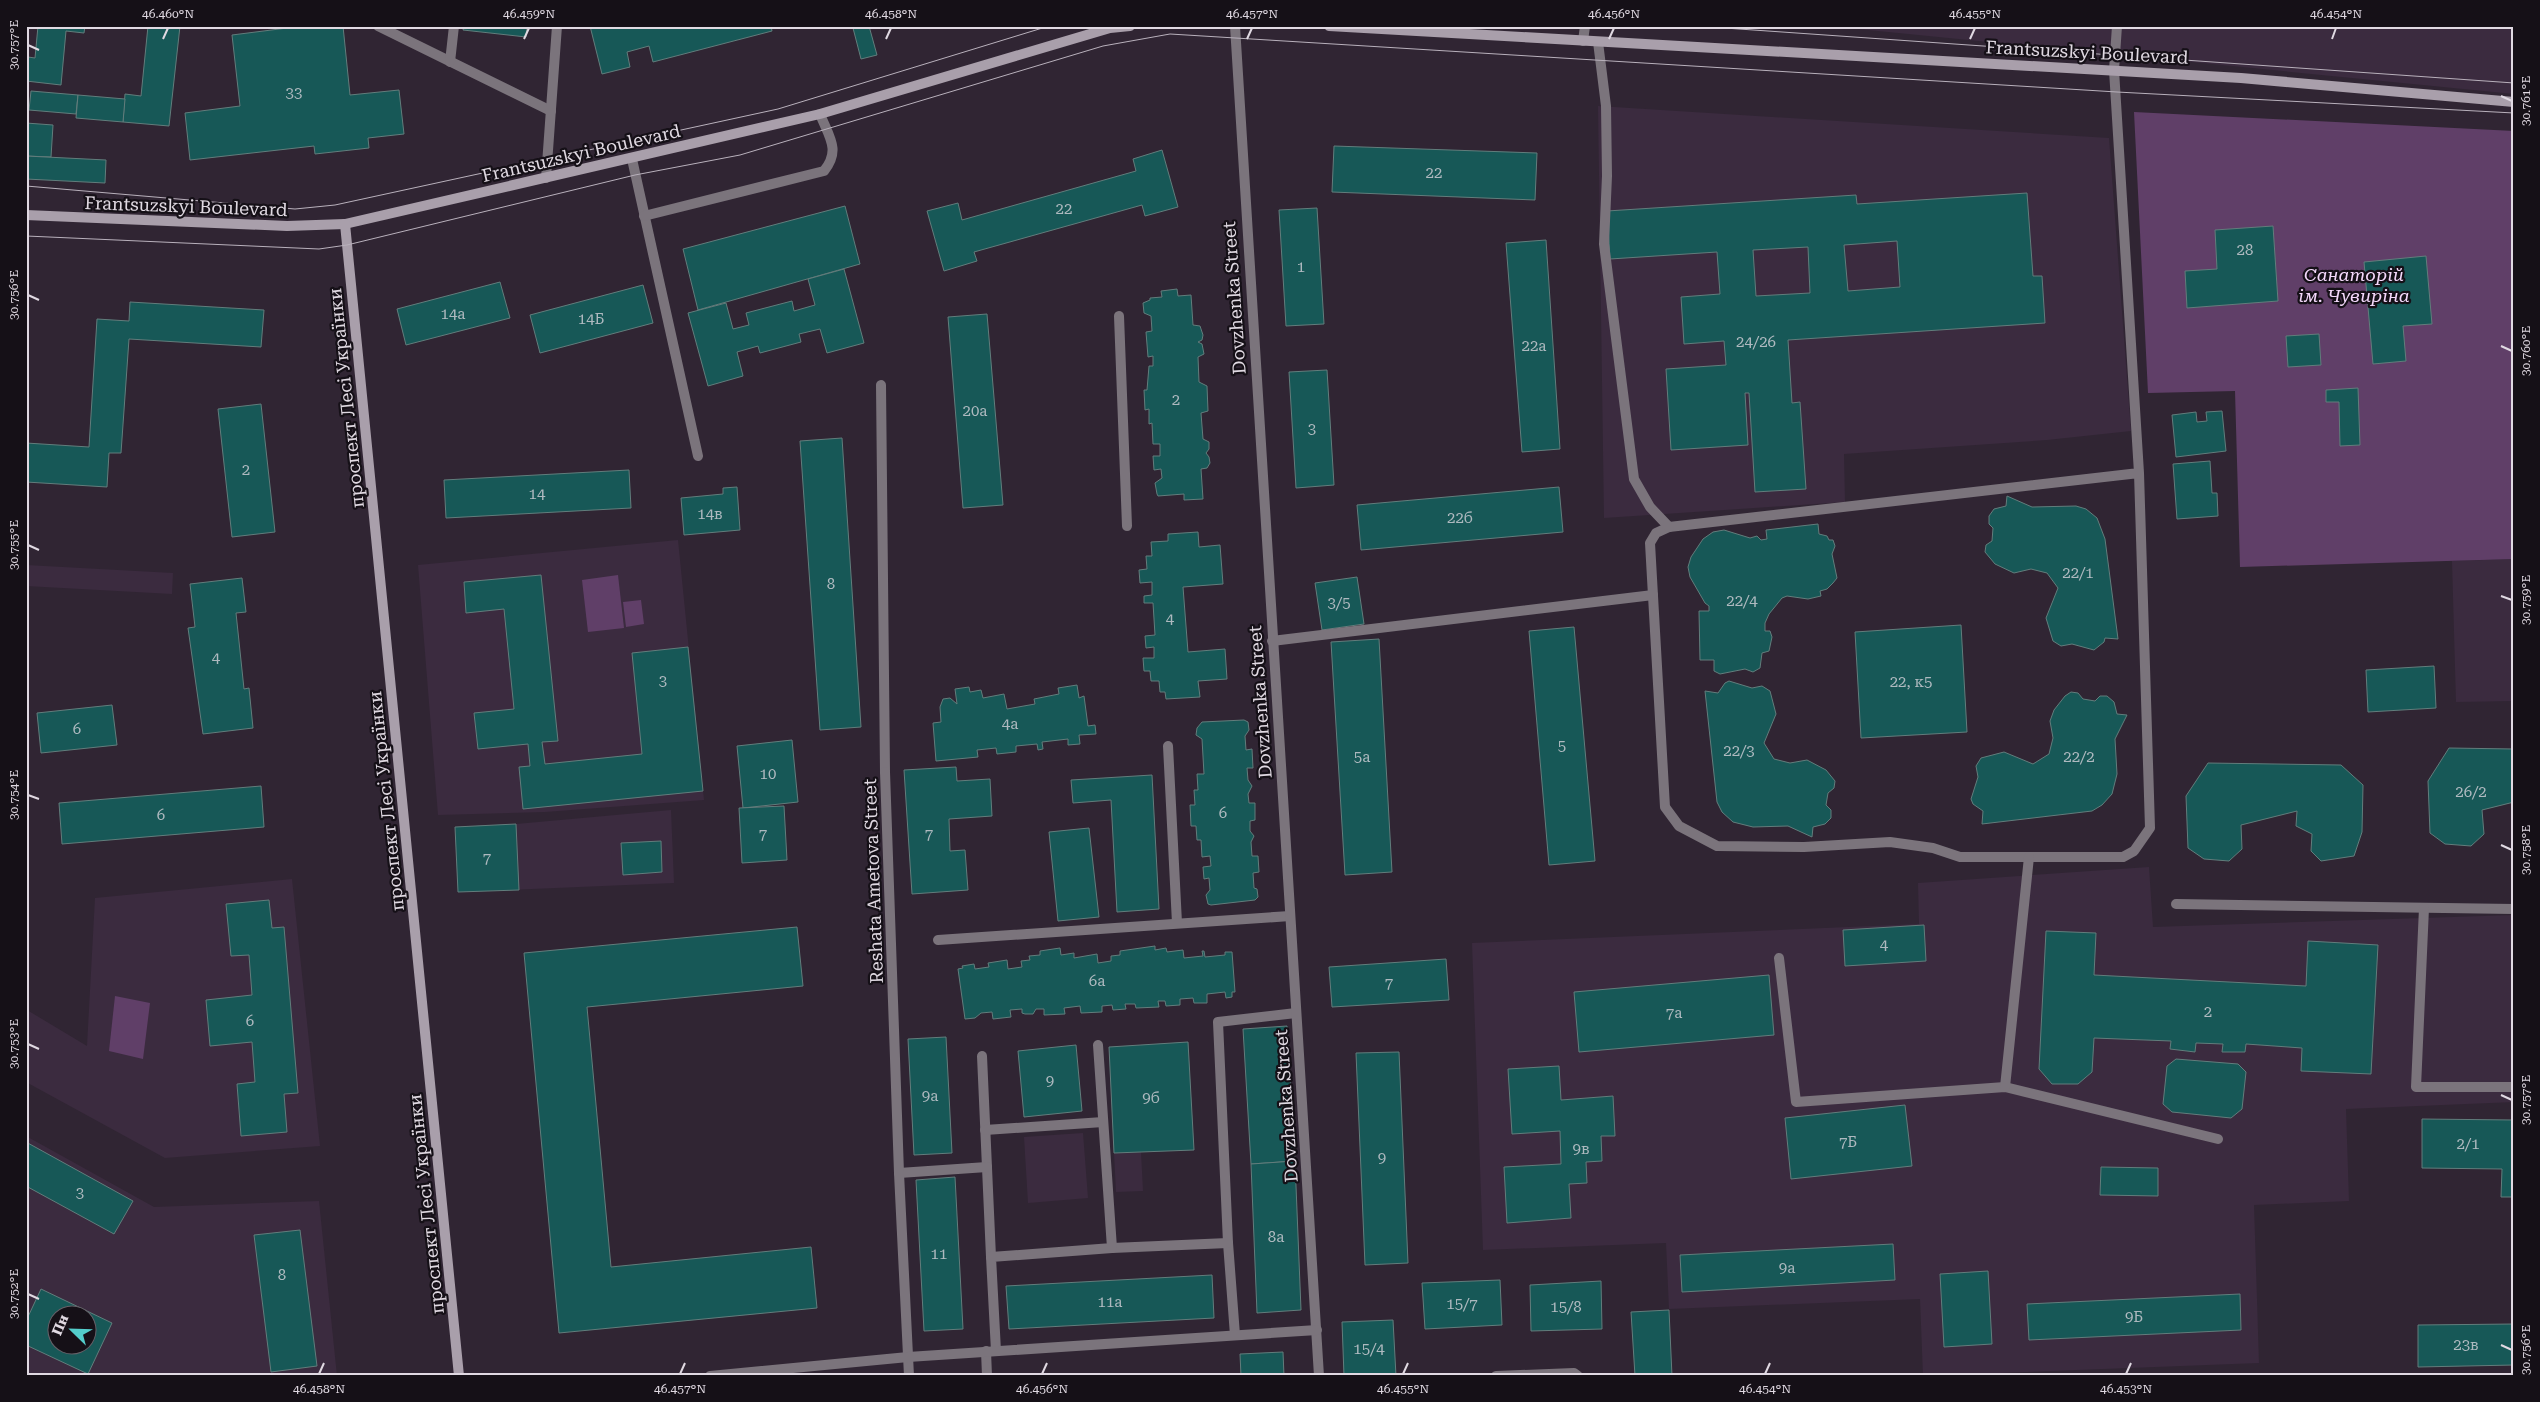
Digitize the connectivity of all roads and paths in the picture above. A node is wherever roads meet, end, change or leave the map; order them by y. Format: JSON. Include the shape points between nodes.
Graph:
{"nodes":[{"id":1,"x":378,"y":26,"type":"edge"},
{"id":2,"x":454,"y":26,"type":"edge"},
{"id":3,"x":557,"y":26,"type":"edge"},
{"id":4,"x":1130,"y":26,"type":"edge"},
{"id":5,"x":1235,"y":26,"type":"edge"},
{"id":6,"x":1329,"y":26,"type":"edge"},
{"id":7,"x":1585,"y":26,"type":"edge"},
{"id":8,"x":2117,"y":26,"type":"edge"},
{"id":9,"x":1110,"y":27,"type":"edge"},
{"id":10,"x":1583,"y":41,"type":"junction"},
{"id":11,"x":1598,"y":42,"type":"junction"},
{"id":12,"x":450,"y":62,"type":"junction"},
{"id":13,"x":2114,"y":70,"type":"junction"},
{"id":14,"x":2514,"y":102,"type":"edge"},
{"id":15,"x":551,"y":111,"type":"junction"},
{"id":16,"x":820,"y":114,"type":"junction"},
{"id":17,"x":632,"y":159,"type":"junction"},
{"id":18,"x":546,"y":178,"type":"junction"},
{"id":19,"x":26,"y":215,"type":"edge"},
{"id":20,"x":644,"y":216,"type":"junction"},
{"id":21,"x":345,"y":224,"type":"junction"},
{"id":22,"x":1119,"y":316,"type":"dead end"},
{"id":23,"x":881,"y":385,"type":"dead end"},
{"id":24,"x":698,"y":456,"type":"dead end"},
{"id":25,"x":2139,"y":473,"type":"junction"},
{"id":26,"x":1127,"y":526,"type":"dead end"},
{"id":27,"x":1669,"y":528,"type":"junction"},
{"id":28,"x":1653,"y":595,"type":"junction"},
{"id":29,"x":1272,"y":641,"type":"junction"},
{"id":30,"x":1168,"y":746,"type":"dead end"},
{"id":31,"x":2029,"y":857,"type":"junction"},
{"id":32,"x":2176,"y":904,"type":"dead end"},
{"id":33,"x":2424,"y":908,"type":"junction"},
{"id":34,"x":2514,"y":909,"type":"edge"},
{"id":35,"x":1290,"y":916,"type":"junction"},
{"id":36,"x":1176,"y":923,"type":"junction"},
{"id":37,"x":938,"y":940,"type":"dead end"},
{"id":38,"x":1779,"y":958,"type":"dead end"},
{"id":39,"x":1296,"y":1013,"type":"junction"},
{"id":40,"x":1098,"y":1045,"type":"dead end"},
{"id":41,"x":982,"y":1056,"type":"dead end"},
{"id":42,"x":2005,"y":1086,"type":"junction"},
{"id":43,"x":2514,"y":1087,"type":"edge"},
{"id":44,"x":1103,"y":1122,"type":"junction"},
{"id":45,"x":985,"y":1130,"type":"junction"},
{"id":46,"x":2218,"y":1139,"type":"dead end"},
{"id":47,"x":987,"y":1167,"type":"junction"},
{"id":48,"x":899,"y":1173,"type":"junction"},
{"id":49,"x":1228,"y":1243,"type":"junction"},
{"id":50,"x":1112,"y":1248,"type":"junction"},
{"id":51,"x":991,"y":1257,"type":"junction"},
{"id":52,"x":1317,"y":1330,"type":"junction"},
{"id":53,"x":1235,"y":1335,"type":"junction"},
{"id":54,"x":991,"y":1351,"type":"junction"},
{"id":55,"x":908,"y":1356,"type":"junction"},
{"id":56,"x":459,"y":1376,"type":"edge"},
{"id":57,"x":710,"y":1376,"type":"edge"},
{"id":58,"x":909,"y":1376,"type":"edge"},
{"id":59,"x":987,"y":1376,"type":"edge"},
{"id":60,"x":1320,"y":1376,"type":"edge"},
{"id":61,"x":1496,"y":1376,"type":"edge"},
{"id":62,"x":1578,"y":1376,"type":"edge"}],
"edges":[{"from":1,"to":12,"type":"street"},
{"from":2,"to":12,"type":"street"},
{"from":3,"to":15,"type":"street"},
{"from":4,"to":9,"type":"street","name":"Frantsuzskyi Boulevard"},
{"from":5,"to":29,"type":"street","name":"Dovzhenka Street"},
{"from":6,"to":10,"type":"street","name":"Frantsuzskyi Boulevard"},
{"from":7,"to":10,"type":"street"},
{"from":8,"to":13,"type":"street"},
{"from":9,"to":16,"type":"street","name":"Frantsuzskyi Boulevard"},
{"from":10,"to":11,"type":"street","name":"Frantsuzskyi Boulevard"},
{"from":11,"to":13,"type":"street","name":"Frantsuzskyi Boulevard"},
{"from":11,"to":27,"type":"street","via":[[1606,106],[1604,244],[1634,479],[1650,507]]},
{"from":12,"to":15,"type":"street"},
{"from":13,"to":14,"type":"street","name":"Frantsuzskyi Boulevard","via":[[2259,79]]},
{"from":13,"to":25,"type":"street"},
{"from":15,"to":18,"type":"street"},
{"from":16,"to":17,"type":"street","name":"Frantsuzskyi Boulevard"},
{"from":16,"to":20,"type":"street","via":[[833,146],[833,160],[824,171]]},
{"from":17,"to":18,"type":"street","name":"Frantsuzskyi Boulevard"},
{"from":17,"to":20,"type":"street"},
{"from":18,"to":21,"type":"street","name":"Frantsuzskyi Boulevard"},
{"from":19,"to":21,"type":"street","name":"Frantsuzskyi Boulevard","via":[[313,227]]},
{"from":20,"to":24,"type":"street"},
{"from":21,"to":56,"type":"street","name":"проспект Лесі Українки"},
{"from":22,"to":26,"type":"street"},
{"from":23,"to":48,"type":"street","name":"Reshata Ametova Street","via":[[885,772]]},
{"from":25,"to":27,"type":"street"},
{"from":25,"to":31,"type":"street","via":[[2150,828],[2134,851],[2123,857]]},
{"from":27,"to":28,"type":"street","via":[[1656,533],[1650,543]]},
{"from":28,"to":29,"type":"street"},
{"from":28,"to":31,"type":"street","via":[[1665,807],[1680,826],[1716,846],[1804,847],[1890,842],[1933,848],[1960,857]]},
{"from":29,"to":35,"type":"street","name":"Dovzhenka Street"},
{"from":30,"to":36,"type":"street"},
{"from":31,"to":42,"type":"street"},
{"from":32,"to":33,"type":"street"},
{"from":33,"to":34,"type":"street"},
{"from":33,"to":43,"type":"street","via":[[2416,1087]]},
{"from":35,"to":36,"type":"street"},
{"from":35,"to":39,"type":"street","name":"Dovzhenka Street"},
{"from":36,"to":37,"type":"street"},
{"from":38,"to":42,"type":"street","via":[[1796,1102]]},
{"from":39,"to":49,"type":"street","via":[[1218,1022]]},
{"from":39,"to":52,"type":"street","name":"Dovzhenka Street"},
{"from":40,"to":44,"type":"street"},
{"from":41,"to":45,"type":"street"},
{"from":42,"to":46,"type":"street"},
{"from":44,"to":45,"type":"street"},
{"from":44,"to":50,"type":"street"},
{"from":45,"to":47,"type":"street"},
{"from":47,"to":48,"type":"street"},
{"from":47,"to":51,"type":"street"},
{"from":48,"to":55,"type":"street","name":"Reshata Ametova Street"},
{"from":49,"to":50,"type":"street"},
{"from":49,"to":53,"type":"street"},
{"from":50,"to":51,"type":"street"},
{"from":51,"to":54,"type":"street"},
{"from":52,"to":53,"type":"street"},
{"from":52,"to":60,"type":"street","name":"Dovzhenka Street"},
{"from":53,"to":54,"type":"street"},
{"from":54,"to":55,"type":"street"},
{"from":54,"to":59,"type":"street"},
{"from":55,"to":57,"type":"street"},
{"from":55,"to":58,"type":"street","name":"Reshata Ametova Street"},
{"from":61,"to":62,"type":"street","via":[[1574,1373]]}]}
